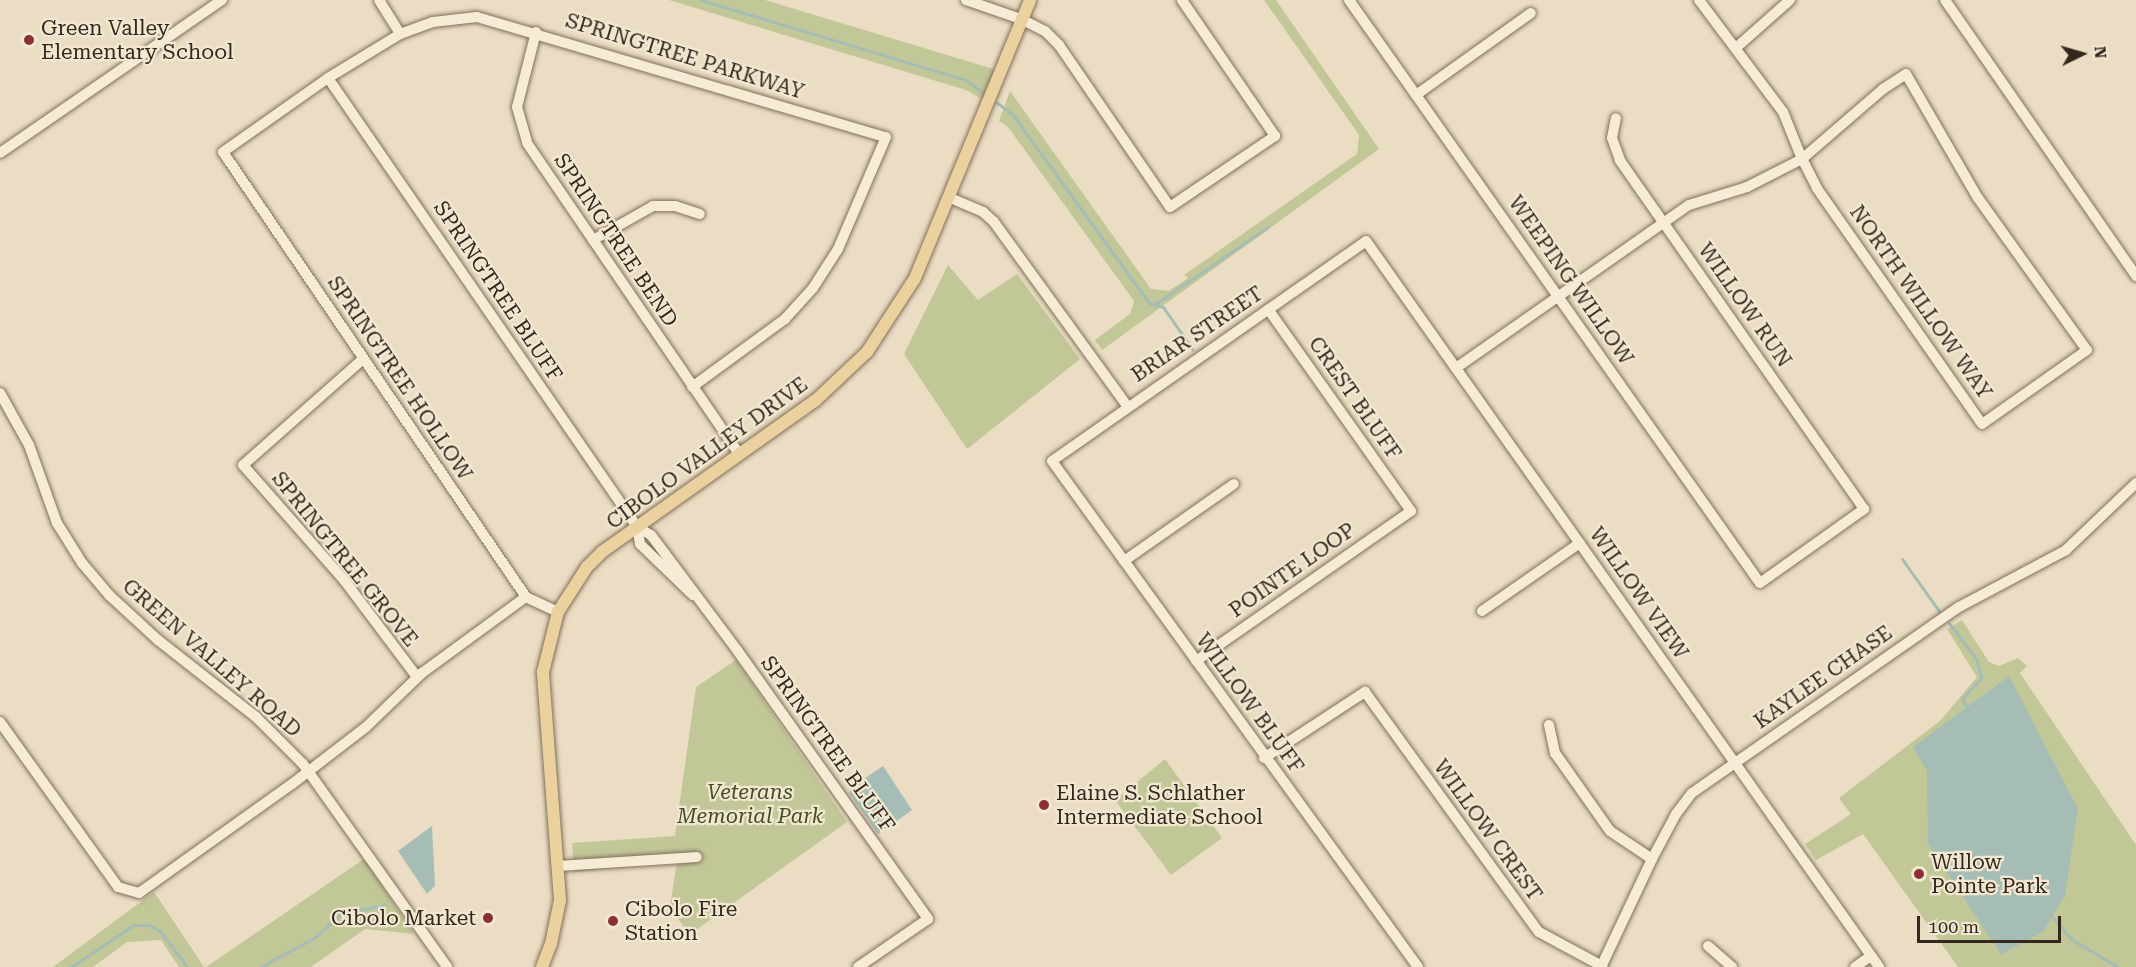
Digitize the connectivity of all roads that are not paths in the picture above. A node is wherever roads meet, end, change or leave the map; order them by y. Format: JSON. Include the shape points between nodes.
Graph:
{"nodes":[{"id":1,"x":222,"y":0,"type":"edge"},
{"id":2,"x":379,"y":0,"type":"edge"},
{"id":3,"x":966,"y":0,"type":"edge"},
{"id":4,"x":1030,"y":0,"type":"edge"},
{"id":5,"x":1182,"y":0,"type":"edge"},
{"id":6,"x":1349,"y":0,"type":"edge"},
{"id":7,"x":1699,"y":0,"type":"edge"},
{"id":8,"x":1790,"y":0,"type":"edge"},
{"id":9,"x":1945,"y":0,"type":"edge"},
{"id":10,"x":1531,"y":13,"type":"dead end"},
{"id":11,"x":1021,"y":20,"type":"junction"},
{"id":12,"x":536,"y":32,"type":"junction"},
{"id":13,"x":400,"y":34,"type":"junction"},
{"id":14,"x":1737,"y":46,"type":"junction"},
{"id":15,"x":328,"y":78,"type":"junction"},
{"id":16,"x":1416,"y":95,"type":"junction"},
{"id":17,"x":1616,"y":117,"type":"dead end"},
{"id":18,"x":223,"y":152,"type":"joint"},
{"id":19,"x":0,"y":153,"type":"edge"},
{"id":20,"x":1802,"y":159,"type":"junction"},
{"id":21,"x":948,"y":198,"type":"junction"},
{"id":22,"x":700,"y":214,"type":"dead end"},
{"id":23,"x":1663,"y":221,"type":"junction"},
{"id":24,"x":593,"y":240,"type":"junction"},
{"id":25,"x":1366,"y":241,"type":"joint"},
{"id":26,"x":2136,"y":276,"type":"edge"},
{"id":27,"x":1557,"y":295,"type":"junction"},
{"id":28,"x":1268,"y":309,"type":"junction"},
{"id":29,"x":363,"y":359,"type":"junction"},
{"id":30,"x":1456,"y":368,"type":"junction"},
{"id":31,"x":692,"y":387,"type":"junction"},
{"id":32,"x":0,"y":393,"type":"edge"},
{"id":33,"x":1127,"y":405,"type":"junction"},
{"id":34,"x":739,"y":454,"type":"junction"},
{"id":35,"x":1052,"y":461,"type":"joint"},
{"id":36,"x":2136,"y":483,"type":"edge"},
{"id":37,"x":1234,"y":484,"type":"dead end"},
{"id":38,"x":1411,"y":511,"type":"joint"},
{"id":39,"x":637,"y":527,"type":"junction"},
{"id":40,"x":1580,"y":543,"type":"junction"},
{"id":41,"x":1124,"y":561,"type":"junction"},
{"id":42,"x":1760,"y":583,"type":"joint"},
{"id":43,"x":526,"y":597,"type":"junction"},
{"id":44,"x":1482,"y":611,"type":"dead end"},
{"id":45,"x":558,"y":612,"type":"junction"},
{"id":46,"x":1196,"y":661,"type":"junction"},
{"id":47,"x":417,"y":677,"type":"junction"},
{"id":48,"x":0,"y":722,"type":"edge"},
{"id":49,"x":1549,"y":725,"type":"dead end"},
{"id":50,"x":1264,"y":758,"type":"junction"},
{"id":51,"x":1735,"y":763,"type":"junction"},
{"id":52,"x":308,"y":771,"type":"junction"},
{"id":53,"x":697,"y":857,"type":"dead end"},
{"id":54,"x":1652,"y":859,"type":"junction"},
{"id":55,"x":559,"y":866,"type":"junction"},
{"id":56,"x":1708,"y":945,"type":"dead end"},
{"id":57,"x":1871,"y":956,"type":"junction"},
{"id":58,"x":447,"y":967,"type":"edge"},
{"id":59,"x":542,"y":967,"type":"edge"},
{"id":60,"x":858,"y":967,"type":"edge"},
{"id":61,"x":1418,"y":967,"type":"edge"},
{"id":62,"x":1601,"y":967,"type":"edge"},
{"id":63,"x":1732,"y":967,"type":"edge"},
{"id":64,"x":1855,"y":967,"type":"edge"},
{"id":65,"x":1879,"y":967,"type":"edge"}],
"edges":[{"from":1,"to":19,"type":"street"},
{"from":2,"to":13,"type":"street"},
{"from":3,"to":11,"type":"street"},
{"from":4,"to":11,"type":"main road","name":"CIBOLO VALLEY DRIVE"},
{"from":5,"to":11,"type":"street","via":[[1275,135],[1170,207],[1059,45],[1045,31]]},
{"from":6,"to":16,"type":"street","name":"WEEPING WILLOW"},
{"from":7,"to":14,"type":"street","name":"NORTH WILLOW WAY"},
{"from":8,"to":14,"type":"street"},
{"from":9,"to":26,"type":"street"},
{"from":10,"to":16,"type":"street"},
{"from":11,"to":21,"type":"main road","name":"CIBOLO VALLEY DRIVE"},
{"from":12,"to":13,"type":"street","name":"SPRINGTREE PARKWAY","via":[[469,17],[433,22]]},
{"from":12,"to":24,"type":"street","name":"SPRINGTREE BEND","via":[[518,94],[519,124],[539,163]]},
{"from":12,"to":31,"type":"street","name":"SPRINGTREE PARKWAY","via":[[886,137],[838,249],[813,288],[786,319]]},
{"from":13,"to":15,"type":"street","name":"SPRINGTREE PARKWAY"},
{"from":14,"to":20,"type":"street","name":"NORTH WILLOW WAY","via":[[1783,112]]},
{"from":15,"to":18,"type":"street","name":"SPRINGTREE PARKWAY"},
{"from":15,"to":39,"type":"street","name":"SPRINGTREE BLUFF"},
{"from":16,"to":27,"type":"street","name":"WEEPING WILLOW"},
{"from":17,"to":23,"type":"street","name":"WILLOW RUN","via":[[1614,151]]},
{"from":18,"to":29,"type":"street","name":"SPRINGTREE HOLLOW"},
{"from":20,"to":20,"type":"street","name":"NORTH WILLOW WAY","via":[[1883,88],[1906,74],[1978,198],[2087,350],[1982,424],[1817,188]]},
{"from":20,"to":23,"type":"street","via":[[1747,187],[1689,205]]},
{"from":21,"to":33,"type":"street","via":[[983,212],[994,222]]},
{"from":21,"to":34,"type":"main road","name":"CIBOLO VALLEY DRIVE","via":[[915,278],[867,352],[816,400]]},
{"from":22,"to":24,"type":"street","via":[[653,206]]},
{"from":23,"to":27,"type":"street"},
{"from":23,"to":42,"type":"street","name":"WILLOW RUN","via":[[1864,509]]},
{"from":24,"to":31,"type":"street","name":"SPRINGTREE BEND"},
{"from":25,"to":28,"type":"street","name":"BRIAR STREET"},
{"from":25,"to":30,"type":"street","name":"WILLOW VIEW"},
{"from":27,"to":30,"type":"street"},
{"from":27,"to":42,"type":"street","name":"WEEPING WILLOW"},
{"from":28,"to":33,"type":"street","name":"BRIAR STREET"},
{"from":28,"to":38,"type":"street","name":"CREST BLUFF"},
{"from":29,"to":43,"type":"street","name":"SPRINGTREE HOLLOW"},
{"from":29,"to":47,"type":"street","name":"SPRINGTREE GROVE","via":[[243,465],[344,580]]},
{"from":30,"to":40,"type":"street","name":"WILLOW VIEW"},
{"from":31,"to":34,"type":"street","name":"SPRINGTREE BEND"},
{"from":32,"to":52,"type":"street","name":"GREEN VALLEY ROAD","via":[[29,445],[57,523],[82,562],[158,640],[256,717]]},
{"from":33,"to":35,"type":"street","name":"BRIAR STREET"},
{"from":34,"to":39,"type":"main road","name":"CIBOLO VALLEY DRIVE"},
{"from":35,"to":41,"type":"street","name":"WILLOW BLUFF"},
{"from":36,"to":51,"type":"street","name":"KAYLEE CHASE","via":[[2066,550],[1959,607]]},
{"from":37,"to":41,"type":"street"},
{"from":38,"to":46,"type":"street","name":"POINTE LOOP"},
{"from":39,"to":45,"type":"main road","name":"CIBOLO VALLEY DRIVE","via":[[587,567]]},
{"from":39,"to":60,"type":"street","name":"SPRINGTREE BLUFF","via":[[640,544],[693,595],[928,919]]},
{"from":40,"to":44,"type":"street"},
{"from":40,"to":51,"type":"street","name":"WILLOW VIEW"},
{"from":41,"to":46,"type":"street","name":"WILLOW BLUFF"},
{"from":43,"to":45,"type":"street"},
{"from":43,"to":47,"type":"street"},
{"from":45,"to":55,"type":"main road","name":"CIBOLO VALLEY DRIVE","via":[[543,672]]},
{"from":46,"to":50,"type":"street","name":"WILLOW BLUFF"},
{"from":47,"to":52,"type":"street","via":[[366,727]]},
{"from":48,"to":52,"type":"street","via":[[117,887],[132,893],[145,891]]},
{"from":49,"to":54,"type":"street","via":[[1555,753],[1610,831]]},
{"from":50,"to":61,"type":"street","name":"WILLOW BLUFF"},
{"from":50,"to":62,"type":"street","name":"WILLOW CREST","via":[[1365,692],[1539,932]]},
{"from":51,"to":54,"type":"street","name":"KAYLEE CHASE","via":[[1683,803]]},
{"from":51,"to":57,"type":"street","name":"WILLOW VIEW"},
{"from":52,"to":58,"type":"street","name":"GREEN VALLEY ROAD"},
{"from":53,"to":55,"type":"street"},
{"from":54,"to":62,"type":"street","name":"KAYLEE CHASE"},
{"from":55,"to":59,"type":"main road","name":"CIBOLO VALLEY DRIVE","via":[[557,921]]},
{"from":56,"to":63,"type":"street"},
{"from":57,"to":64,"type":"street"},
{"from":57,"to":65,"type":"street","name":"WILLOW VIEW"}]}
